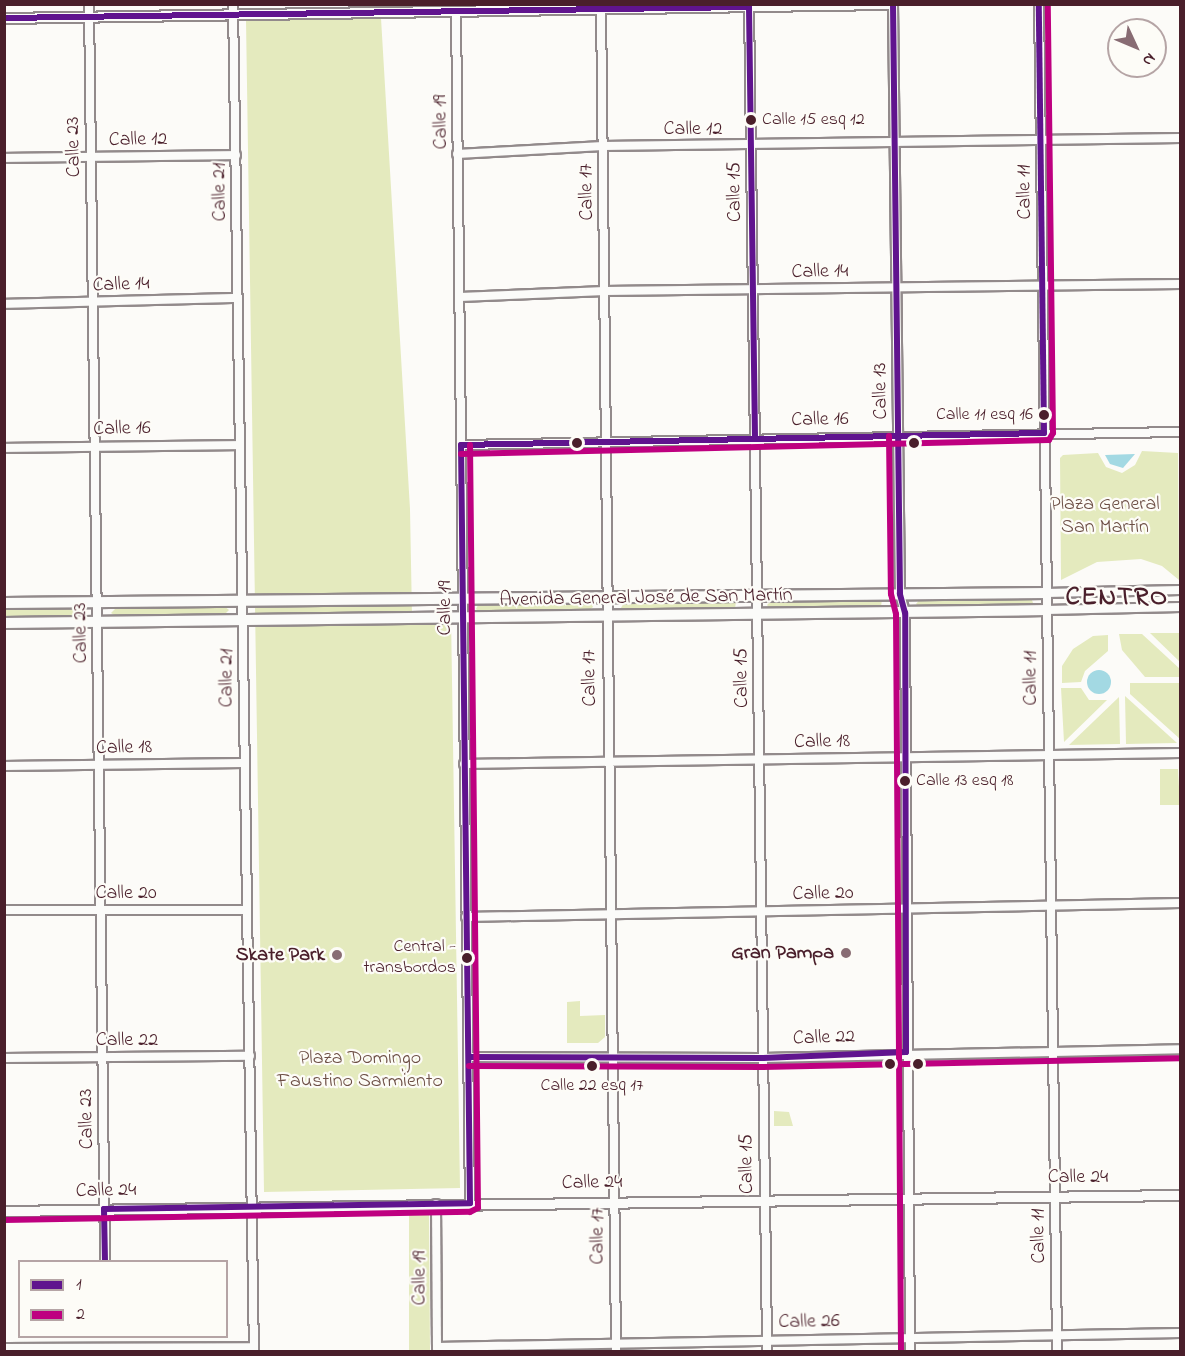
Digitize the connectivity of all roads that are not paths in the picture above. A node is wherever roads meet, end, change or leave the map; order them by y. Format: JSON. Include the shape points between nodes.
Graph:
{"nodes":[{"id":1,"x":89,"y":4,"type":"edge"},
{"id":2,"x":888,"y":4,"type":"edge"},
{"id":3,"x":893,"y":4,"type":"edge"},
{"id":4,"x":1039,"y":4,"type":"edge"},
{"id":5,"x":749,"y":6,"type":"edge"},
{"id":6,"x":601,"y":7,"type":"edge"},
{"id":7,"x":420,"y":8,"type":"edge"},
{"id":8,"x":233,"y":10,"type":"edge"},
{"id":9,"x":456,"y":12,"type":"junction"},
{"id":10,"x":89,"y":16,"type":"junction"},
{"id":11,"x":4,"y":18,"type":"edge"},
{"id":12,"x":1180,"y":138,"type":"edge"},
{"id":13,"x":1041,"y":140,"type":"junction"},
{"id":14,"x":895,"y":142,"type":"junction"},
{"id":15,"x":751,"y":145,"type":"junction"},
{"id":16,"x":603,"y":146,"type":"junction"},
{"id":17,"x":457,"y":154,"type":"junction"},
{"id":18,"x":236,"y":155,"type":"junction"},
{"id":19,"x":91,"y":157,"type":"junction"},
{"id":20,"x":4,"y":158,"type":"edge"},
{"id":21,"x":1180,"y":284,"type":"edge"},
{"id":22,"x":1042,"y":286,"type":"junction"},
{"id":23,"x":896,"y":287,"type":"junction"},
{"id":24,"x":753,"y":289,"type":"junction"},
{"id":25,"x":605,"y":291,"type":"junction"},
{"id":26,"x":460,"y":297,"type":"junction"},
{"id":27,"x":238,"y":298,"type":"junction"},
{"id":28,"x":93,"y":303,"type":"junction"},
{"id":29,"x":4,"y":304,"type":"edge"},
{"id":30,"x":1180,"y":432,"type":"edge"},
{"id":31,"x":1044,"y":433,"type":"junction"},
{"id":32,"x":898,"y":436,"type":"junction"},
{"id":33,"x":755,"y":438,"type":"junction"},
{"id":34,"x":606,"y":440,"type":"junction"},
{"id":35,"x":240,"y":445,"type":"junction"},
{"id":36,"x":461,"y":445,"type":"junction"},
{"id":37,"x":95,"y":446,"type":"junction"},
{"id":38,"x":4,"y":447,"type":"edge"},
{"id":39,"x":1180,"y":590,"type":"edge"},
{"id":40,"x":1046,"y":593,"type":"junction"},
{"id":41,"x":900,"y":594,"type":"junction"},
{"id":42,"x":758,"y":595,"type":"junction"},
{"id":43,"x":609,"y":597,"type":"junction"},
{"id":44,"x":461,"y":598,"type":"junction"},
{"id":45,"x":243,"y":600,"type":"junction"},
{"id":46,"x":97,"y":602,"type":"junction"},
{"id":47,"x":4,"y":603,"type":"edge"},
{"id":48,"x":1180,"y":607,"type":"edge"},
{"id":49,"x":1046,"y":610,"type":"junction"},
{"id":50,"x":905,"y":613,"type":"junction"},
{"id":51,"x":758,"y":614,"type":"junction"},
{"id":52,"x":606,"y":616,"type":"junction"},
{"id":53,"x":461,"y":618,"type":"junction"},
{"id":54,"x":243,"y":620,"type":"junction"},
{"id":55,"x":97,"y":622,"type":"junction"},
{"id":56,"x":4,"y":623,"type":"edge"},
{"id":57,"x":1180,"y":753,"type":"edge"},
{"id":58,"x":1048,"y":755,"type":"junction"},
{"id":59,"x":906,"y":757,"type":"junction"},
{"id":60,"x":760,"y":759,"type":"junction"},
{"id":61,"x":608,"y":762,"type":"junction"},
{"id":62,"x":243,"y":763,"type":"junction"},
{"id":63,"x":464,"y":764,"type":"junction"},
{"id":64,"x":99,"y":765,"type":"junction"},
{"id":65,"x":4,"y":766,"type":"edge"},
{"id":66,"x":1180,"y":903,"type":"edge"},
{"id":67,"x":1051,"y":905,"type":"junction"},
{"id":68,"x":100,"y":909,"type":"junction"},
{"id":69,"x":908,"y":909,"type":"junction"},
{"id":70,"x":4,"y":910,"type":"edge"},
{"id":71,"x":247,"y":910,"type":"junction"},
{"id":72,"x":762,"y":911,"type":"junction"},
{"id":73,"x":609,"y":914,"type":"junction"},
{"id":74,"x":466,"y":917,"type":"junction"},
{"id":75,"x":1180,"y":1049,"type":"edge"},
{"id":76,"x":1053,"y":1050,"type":"junction"},
{"id":77,"x":906,"y":1052,"type":"junction"},
{"id":78,"x":102,"y":1056,"type":"junction"},
{"id":79,"x":250,"y":1056,"type":"junction"},
{"id":80,"x":4,"y":1058,"type":"edge"},
{"id":81,"x":469,"y":1058,"type":"junction"},
{"id":82,"x":612,"y":1058,"type":"junction"},
{"id":83,"x":764,"y":1058,"type":"junction"},
{"id":84,"x":1055,"y":1195,"type":"junction"},
{"id":85,"x":1180,"y":1195,"type":"edge"},
{"id":86,"x":908,"y":1197,"type":"junction"},
{"id":87,"x":765,"y":1199,"type":"junction"},
{"id":88,"x":615,"y":1201,"type":"junction"},
{"id":89,"x":470,"y":1203,"type":"junction"},
{"id":90,"x":436,"y":1204,"type":"junction"},
{"id":91,"x":251,"y":1208,"type":"junction"},
{"id":92,"x":105,"y":1209,"type":"junction"},
{"id":93,"x":4,"y":1211,"type":"edge"},
{"id":94,"x":105,"y":1260,"type":"edge"},
{"id":95,"x":1180,"y":1333,"type":"edge"},
{"id":96,"x":1057,"y":1335,"type":"junction"},
{"id":97,"x":910,"y":1337,"type":"junction"},
{"id":98,"x":767,"y":1339,"type":"junction"},
{"id":99,"x":616,"y":1341,"type":"junction"},
{"id":100,"x":4,"y":1348,"type":"edge"},
{"id":101,"x":254,"y":1349,"type":"edge"},
{"id":102,"x":437,"y":1349,"type":"edge"},
{"id":103,"x":106,"y":1350,"type":"edge"},
{"id":104,"x":616,"y":1352,"type":"edge"},
{"id":105,"x":767,"y":1352,"type":"edge"},
{"id":106,"x":910,"y":1352,"type":"edge"},
{"id":107,"x":1057,"y":1352,"type":"edge"}],
"edges":[{"from":1,"to":10,"type":"street","name":"Calle 23"},
{"from":2,"to":5,"type":"street"},
{"from":3,"to":14,"type":"street","name":"Calle 13"},
{"from":4,"to":13,"type":"street","name":"Calle 11"},
{"from":5,"to":6,"type":"street"},
{"from":5,"to":15,"type":"street","name":"Calle 15"},
{"from":6,"to":9,"type":"street"},
{"from":6,"to":16,"type":"street","name":"Calle 17"},
{"from":7,"to":8,"type":"street"},
{"from":7,"to":9,"type":"street"},
{"from":8,"to":10,"type":"street"},
{"from":8,"to":18,"type":"street","name":"Calle 21"},
{"from":9,"to":17,"type":"street","name":"Calle 19"},
{"from":10,"to":11,"type":"street"},
{"from":10,"to":19,"type":"street","name":"Calle 23"},
{"from":12,"to":13,"type":"street","name":"Calle 12"},
{"from":13,"to":14,"type":"street","name":"Calle 12"},
{"from":13,"to":22,"type":"street","name":"Calle 11"},
{"from":14,"to":15,"type":"street","name":"Calle 12"},
{"from":14,"to":23,"type":"street","name":"Calle 13"},
{"from":15,"to":16,"type":"street","name":"Calle 12"},
{"from":15,"to":24,"type":"street","name":"Calle 15"},
{"from":16,"to":17,"type":"street","name":"Calle 12"},
{"from":16,"to":25,"type":"street","name":"Calle 17"},
{"from":17,"to":26,"type":"street","name":"Calle 19"},
{"from":18,"to":19,"type":"street","name":"Calle 12"},
{"from":18,"to":27,"type":"street","name":"Calle 21"},
{"from":19,"to":20,"type":"street","name":"Calle 12"},
{"from":19,"to":28,"type":"street","name":"Calle 23"},
{"from":21,"to":22,"type":"street","name":"Calle 14"},
{"from":22,"to":23,"type":"street","name":"Calle 14"},
{"from":22,"to":31,"type":"street","name":"Calle 11"},
{"from":23,"to":24,"type":"street","name":"Calle 14"},
{"from":23,"to":32,"type":"street","name":"Calle 13"},
{"from":24,"to":25,"type":"street","name":"Calle 14"},
{"from":24,"to":33,"type":"street","name":"Calle 15"},
{"from":25,"to":26,"type":"street","name":"Calle 14"},
{"from":25,"to":34,"type":"street","name":"Calle 17"},
{"from":26,"to":36,"type":"street","name":"Calle 19"},
{"from":27,"to":28,"type":"street","name":"Calle 14"},
{"from":27,"to":35,"type":"street","name":"Calle 21"},
{"from":28,"to":29,"type":"street","name":"Calle 14"},
{"from":28,"to":37,"type":"street","name":"Calle 23"},
{"from":30,"to":31,"type":"street","name":"Calle 16"},
{"from":31,"to":32,"type":"street","name":"Calle 16"},
{"from":31,"to":40,"type":"street","name":"Calle 11"},
{"from":32,"to":33,"type":"street","name":"Calle 16"},
{"from":32,"to":41,"type":"street","name":"Calle 13"},
{"from":33,"to":34,"type":"street","name":"Calle 16"},
{"from":33,"to":42,"type":"street","name":"Calle 15"},
{"from":34,"to":36,"type":"street","name":"Calle 16"},
{"from":34,"to":43,"type":"street","name":"Calle 17"},
{"from":35,"to":37,"type":"street","name":"Calle 16"},
{"from":35,"to":45,"type":"street","name":"Calle 21"},
{"from":36,"to":44,"type":"street","name":"Calle 19"},
{"from":37,"to":38,"type":"street","name":"Calle 16"},
{"from":37,"to":46,"type":"street","name":"Calle 23"},
{"from":39,"to":40,"type":"street","name":"Avenida General José de San Martín"},
{"from":40,"to":41,"type":"main road","name":"Avenida General José de San Martín"},
{"from":40,"to":49,"type":"street","name":"Calle 11"},
{"from":41,"to":42,"type":"main road","name":"Avenida General José de San Martín"},
{"from":41,"to":50,"type":"street","name":"Calle 13"},
{"from":42,"to":43,"type":"main road","name":"Avenida General José de San Martín"},
{"from":42,"to":51,"type":"street","name":"Calle 15"},
{"from":43,"to":44,"type":"main road","name":"Avenida General José de San Martín"},
{"from":43,"to":52,"type":"street","name":"Calle 17"},
{"from":44,"to":45,"type":"main road","name":"Avenida General José de San Martín"},
{"from":44,"to":53,"type":"street","name":"Calle 19"},
{"from":45,"to":46,"type":"main road","name":"Avenida General José de San Martín"},
{"from":45,"to":54,"type":"street","name":"Calle 21"},
{"from":46,"to":47,"type":"main road","name":"Avenida General José de San Martín"},
{"from":46,"to":55,"type":"street","name":"Calle 23"},
{"from":48,"to":49,"type":"street","name":"Avenida General José de San Martín"},
{"from":49,"to":50,"type":"main road","name":"Avenida General José de San Martín"},
{"from":49,"to":58,"type":"street","name":"Calle 11"},
{"from":50,"to":51,"type":"main road","name":"Avenida General José de San Martín"},
{"from":50,"to":59,"type":"street","name":"Calle 13"},
{"from":51,"to":52,"type":"main road","name":"Avenida General José de San Martín"},
{"from":51,"to":60,"type":"street","name":"Calle 15"},
{"from":52,"to":53,"type":"main road","name":"Avenida General José de San Martín"},
{"from":52,"to":61,"type":"street","name":"Calle 17"},
{"from":53,"to":54,"type":"main road","name":"Avenida General José de San Martín"},
{"from":53,"to":63,"type":"street","name":"Calle 19"},
{"from":54,"to":55,"type":"main road","name":"Avenida General José de San Martín"},
{"from":54,"to":62,"type":"street","name":"Calle 21"},
{"from":55,"to":56,"type":"main road","name":"Avenida General José de San Martín"},
{"from":55,"to":64,"type":"street","name":"Calle 23"},
{"from":57,"to":58,"type":"street","name":"Calle 18"},
{"from":58,"to":59,"type":"street","name":"Calle 18"},
{"from":58,"to":67,"type":"street","name":"Calle 11"},
{"from":59,"to":60,"type":"street","name":"Calle 18"},
{"from":59,"to":69,"type":"street","name":"Calle 13"},
{"from":60,"to":61,"type":"street","name":"Calle 18"},
{"from":60,"to":72,"type":"street","name":"Calle 15"},
{"from":61,"to":63,"type":"street","name":"Calle 18"},
{"from":61,"to":73,"type":"street","name":"Calle 17"},
{"from":62,"to":64,"type":"street","name":"Calle 18"},
{"from":62,"to":71,"type":"street","name":"Calle 21"},
{"from":63,"to":74,"type":"street","name":"Calle 19"},
{"from":64,"to":65,"type":"street","name":"Calle 18"},
{"from":64,"to":68,"type":"street","name":"Calle 23"},
{"from":66,"to":67,"type":"street","name":"Calle 20"},
{"from":67,"to":69,"type":"street","name":"Calle 20"},
{"from":67,"to":76,"type":"street","name":"Calle 11"},
{"from":68,"to":70,"type":"street","name":"Calle 20"},
{"from":68,"to":71,"type":"street","name":"Calle 20"},
{"from":68,"to":78,"type":"street","name":"Calle 23"},
{"from":69,"to":72,"type":"street","name":"Calle 20"},
{"from":69,"to":77,"type":"street","name":"Calle 13"},
{"from":71,"to":79,"type":"street","name":"Calle 21"},
{"from":72,"to":73,"type":"street","name":"Calle 20"},
{"from":72,"to":83,"type":"street","name":"Calle 15"},
{"from":73,"to":74,"type":"street","name":"Calle 20"},
{"from":73,"to":82,"type":"street","name":"Calle 17"},
{"from":74,"to":81,"type":"street","name":"Calle 19"},
{"from":75,"to":76,"type":"street","name":"Calle 22"},
{"from":76,"to":77,"type":"street","name":"Calle 22"},
{"from":76,"to":84,"type":"street","name":"Calle 11"},
{"from":77,"to":83,"type":"street","name":"Calle 22"},
{"from":77,"to":86,"type":"street","name":"Calle 13"},
{"from":78,"to":79,"type":"street","name":"Calle 22"},
{"from":78,"to":80,"type":"street","name":"Calle 22"},
{"from":78,"to":92,"type":"street","name":"Calle 23"},
{"from":79,"to":91,"type":"street","name":"Calle 21"},
{"from":81,"to":82,"type":"street","name":"Calle 22"},
{"from":81,"to":89,"type":"street","name":"Calle 19"},
{"from":82,"to":83,"type":"street","name":"Calle 22"},
{"from":82,"to":88,"type":"street","name":"Calle 17"},
{"from":83,"to":87,"type":"street","name":"Calle 15"},
{"from":84,"to":85,"type":"street","name":"Calle 24"},
{"from":84,"to":86,"type":"street","name":"Calle 24"},
{"from":84,"to":96,"type":"street","name":"Calle 11"},
{"from":86,"to":87,"type":"street","name":"Calle 24"},
{"from":86,"to":97,"type":"street","name":"Calle 13"},
{"from":87,"to":88,"type":"street","name":"Calle 24"},
{"from":87,"to":98,"type":"street","name":"Calle 15"},
{"from":88,"to":89,"type":"street","name":"Calle 24"},
{"from":88,"to":99,"type":"street","name":"Calle 17"},
{"from":89,"to":90,"type":"street","name":"Calle 24"},
{"from":90,"to":91,"type":"street","name":"Calle 24"},
{"from":90,"to":102,"type":"street","name":"Calle 19"},
{"from":91,"to":92,"type":"street","name":"Calle 24"},
{"from":91,"to":101,"type":"street","name":"Calle 21"},
{"from":92,"to":93,"type":"street","name":"Calle 24"},
{"from":92,"to":94,"type":"street","name":"Calle 23"},
{"from":95,"to":96,"type":"street","name":"Calle 26"},
{"from":96,"to":97,"type":"street","name":"Calle 26"},
{"from":96,"to":107,"type":"street","name":"Calle 11"},
{"from":97,"to":98,"type":"street","name":"Calle 26"},
{"from":97,"to":106,"type":"street","name":"Calle 13"},
{"from":98,"to":99,"type":"street","name":"Calle 26"},
{"from":98,"to":105,"type":"street","name":"Calle 15"},
{"from":99,"to":102,"type":"street","name":"Calle 26"},
{"from":99,"to":104,"type":"street","name":"Calle 17"},
{"from":100,"to":103,"type":"street"},
{"from":101,"to":103,"type":"street"}]}
